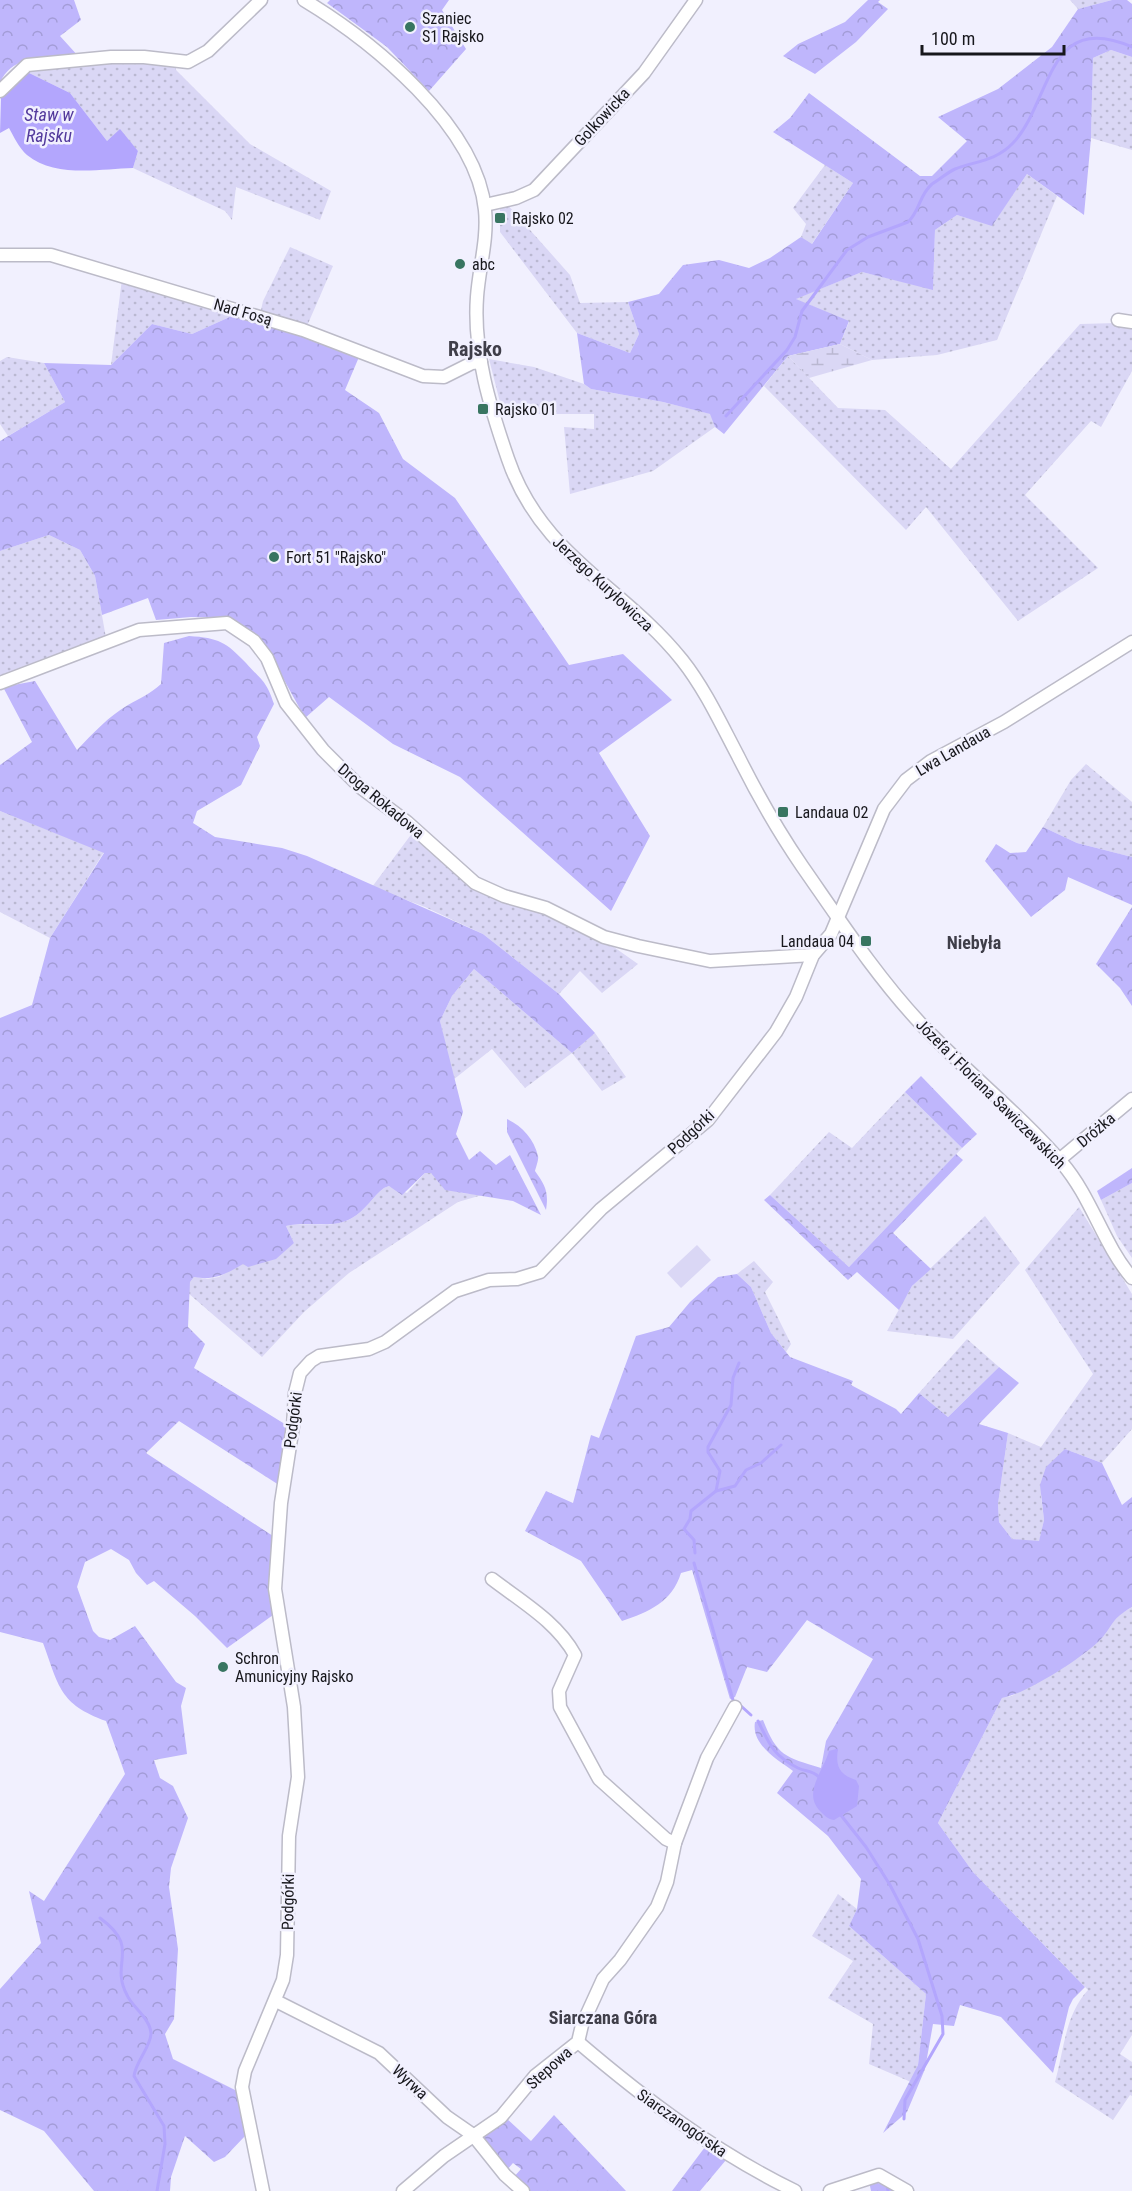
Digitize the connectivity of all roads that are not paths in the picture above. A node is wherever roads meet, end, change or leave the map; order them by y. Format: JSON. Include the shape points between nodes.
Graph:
{"nodes":[{"id":1,"x":261,"y":0,"type":"edge"},
{"id":2,"x":304,"y":0,"type":"edge"},
{"id":3,"x":696,"y":0,"type":"edge"},
{"id":4,"x":0,"y":91,"type":"edge"},
{"id":5,"x":485,"y":205,"type":"junction"},
{"id":6,"x":0,"y":255,"type":"edge"},
{"id":7,"x":1118,"y":320,"type":"dead end"},
{"id":8,"x":1132,"y":322,"type":"edge"},
{"id":9,"x":481,"y":362,"type":"junction"},
{"id":10,"x":1132,"y":642,"type":"edge"},
{"id":11,"x":0,"y":683,"type":"edge"},
{"id":12,"x":838,"y":918,"type":"junction"},
{"id":13,"x":813,"y":955,"type":"junction"},
{"id":14,"x":1132,"y":1099,"type":"edge"},
{"id":15,"x":1059,"y":1160,"type":"junction"},
{"id":16,"x":1132,"y":1278,"type":"edge"},
{"id":17,"x":492,"y":1579,"type":"dead end"},
{"id":18,"x":735,"y":1707,"type":"dead end"},
{"id":19,"x":675,"y":1843,"type":"junction"},
{"id":20,"x":276,"y":2001,"type":"junction"},
{"id":21,"x":578,"y":2042,"type":"junction"},
{"id":22,"x":473,"y":2135,"type":"junction"},
{"id":23,"x":263,"y":2191,"type":"edge"},
{"id":24,"x":403,"y":2191,"type":"edge"},
{"id":25,"x":523,"y":2191,"type":"edge"},
{"id":26,"x":795,"y":2191,"type":"edge"},
{"id":27,"x":830,"y":2191,"type":"edge"},
{"id":28,"x":907,"y":2191,"type":"edge"}],
"edges":[{"from":1,"to":4,"type":"street","via":[[207,51],[188,62],[111,57],[27,65]]},
{"from":2,"to":5,"type":"street","name":"Jerzego Kuryłowicza","via":[[366,41],[412,82],[465,154]]},
{"from":3,"to":5,"type":"street","name":"Golkowicka","via":[[644,73],[534,190]]},
{"from":5,"to":9,"type":"street","name":"Jerzego Kuryłowicza","via":[[477,312]]},
{"from":6,"to":9,"type":"street","name":"Nad Fosą","via":[[51,255],[303,330],[423,376],[444,377]]},
{"from":7,"to":8,"type":"street"},
{"from":9,"to":12,"type":"street","name":"Jerzego Kuryłowicza","via":[[508,460],[530,508],[557,544],[656,632],[686,665],[784,840]]},
{"from":10,"to":12,"type":"street","name":"Lwa Landaua","via":[[1004,722],[931,761],[906,780],[876,825]]},
{"from":11,"to":13,"type":"street","name":"Droga Rokadowa","via":[[139,630],[227,623],[254,641],[267,658],[286,703],[323,750],[360,787],[407,822],[475,883],[546,908],[604,937],[638,946],[710,961]]},
{"from":12,"to":13,"type":"street","name":"Podgórki","via":[[831,934]]},
{"from":12,"to":15,"type":"street","name":"Józefa i Floriana Sawiczewskich","via":[[919,1022]]},
{"from":13,"to":20,"type":"street","name":"Podgórki","via":[[776,1032],[708,1120],[601,1209],[540,1272],[517,1279],[489,1280],[455,1291],[385,1342],[369,1349],[319,1356],[300,1373],[281,1503],[275,1589],[294,1707],[298,1777],[289,1836],[287,1955]]},
{"from":14,"to":15,"type":"street","name":"Dróżka"},
{"from":15,"to":16,"type":"street","name":"Józefa i Floriana Sawiczewskich","via":[[1086,1195]]},
{"from":17,"to":19,"type":"street","via":[[567,1640],[575,1655],[559,1691],[563,1713],[599,1779]]},
{"from":18,"to":19,"type":"street","name":"Stepowa","via":[[707,1758]]},
{"from":19,"to":21,"type":"street","name":"Stepowa","via":[[657,1907],[603,1979]]},
{"from":20,"to":22,"type":"street","name":"Wyrwa","via":[[379,2053],[447,2117]]},
{"from":20,"to":23,"type":"street","name":"Podgórki","via":[[245,2071],[242,2087]]},
{"from":21,"to":22,"type":"street","name":"Stepowa","via":[[541,2070],[501,2117]]},
{"from":21,"to":26,"type":"street","name":"Siarczanogórska","via":[[646,2100],[742,2165]]},
{"from":22,"to":24,"type":"street","name":"Stepowa"},
{"from":22,"to":25,"type":"street","name":"Wyrwa"},
{"from":27,"to":28,"type":"street","via":[[879,2175]]}]}
